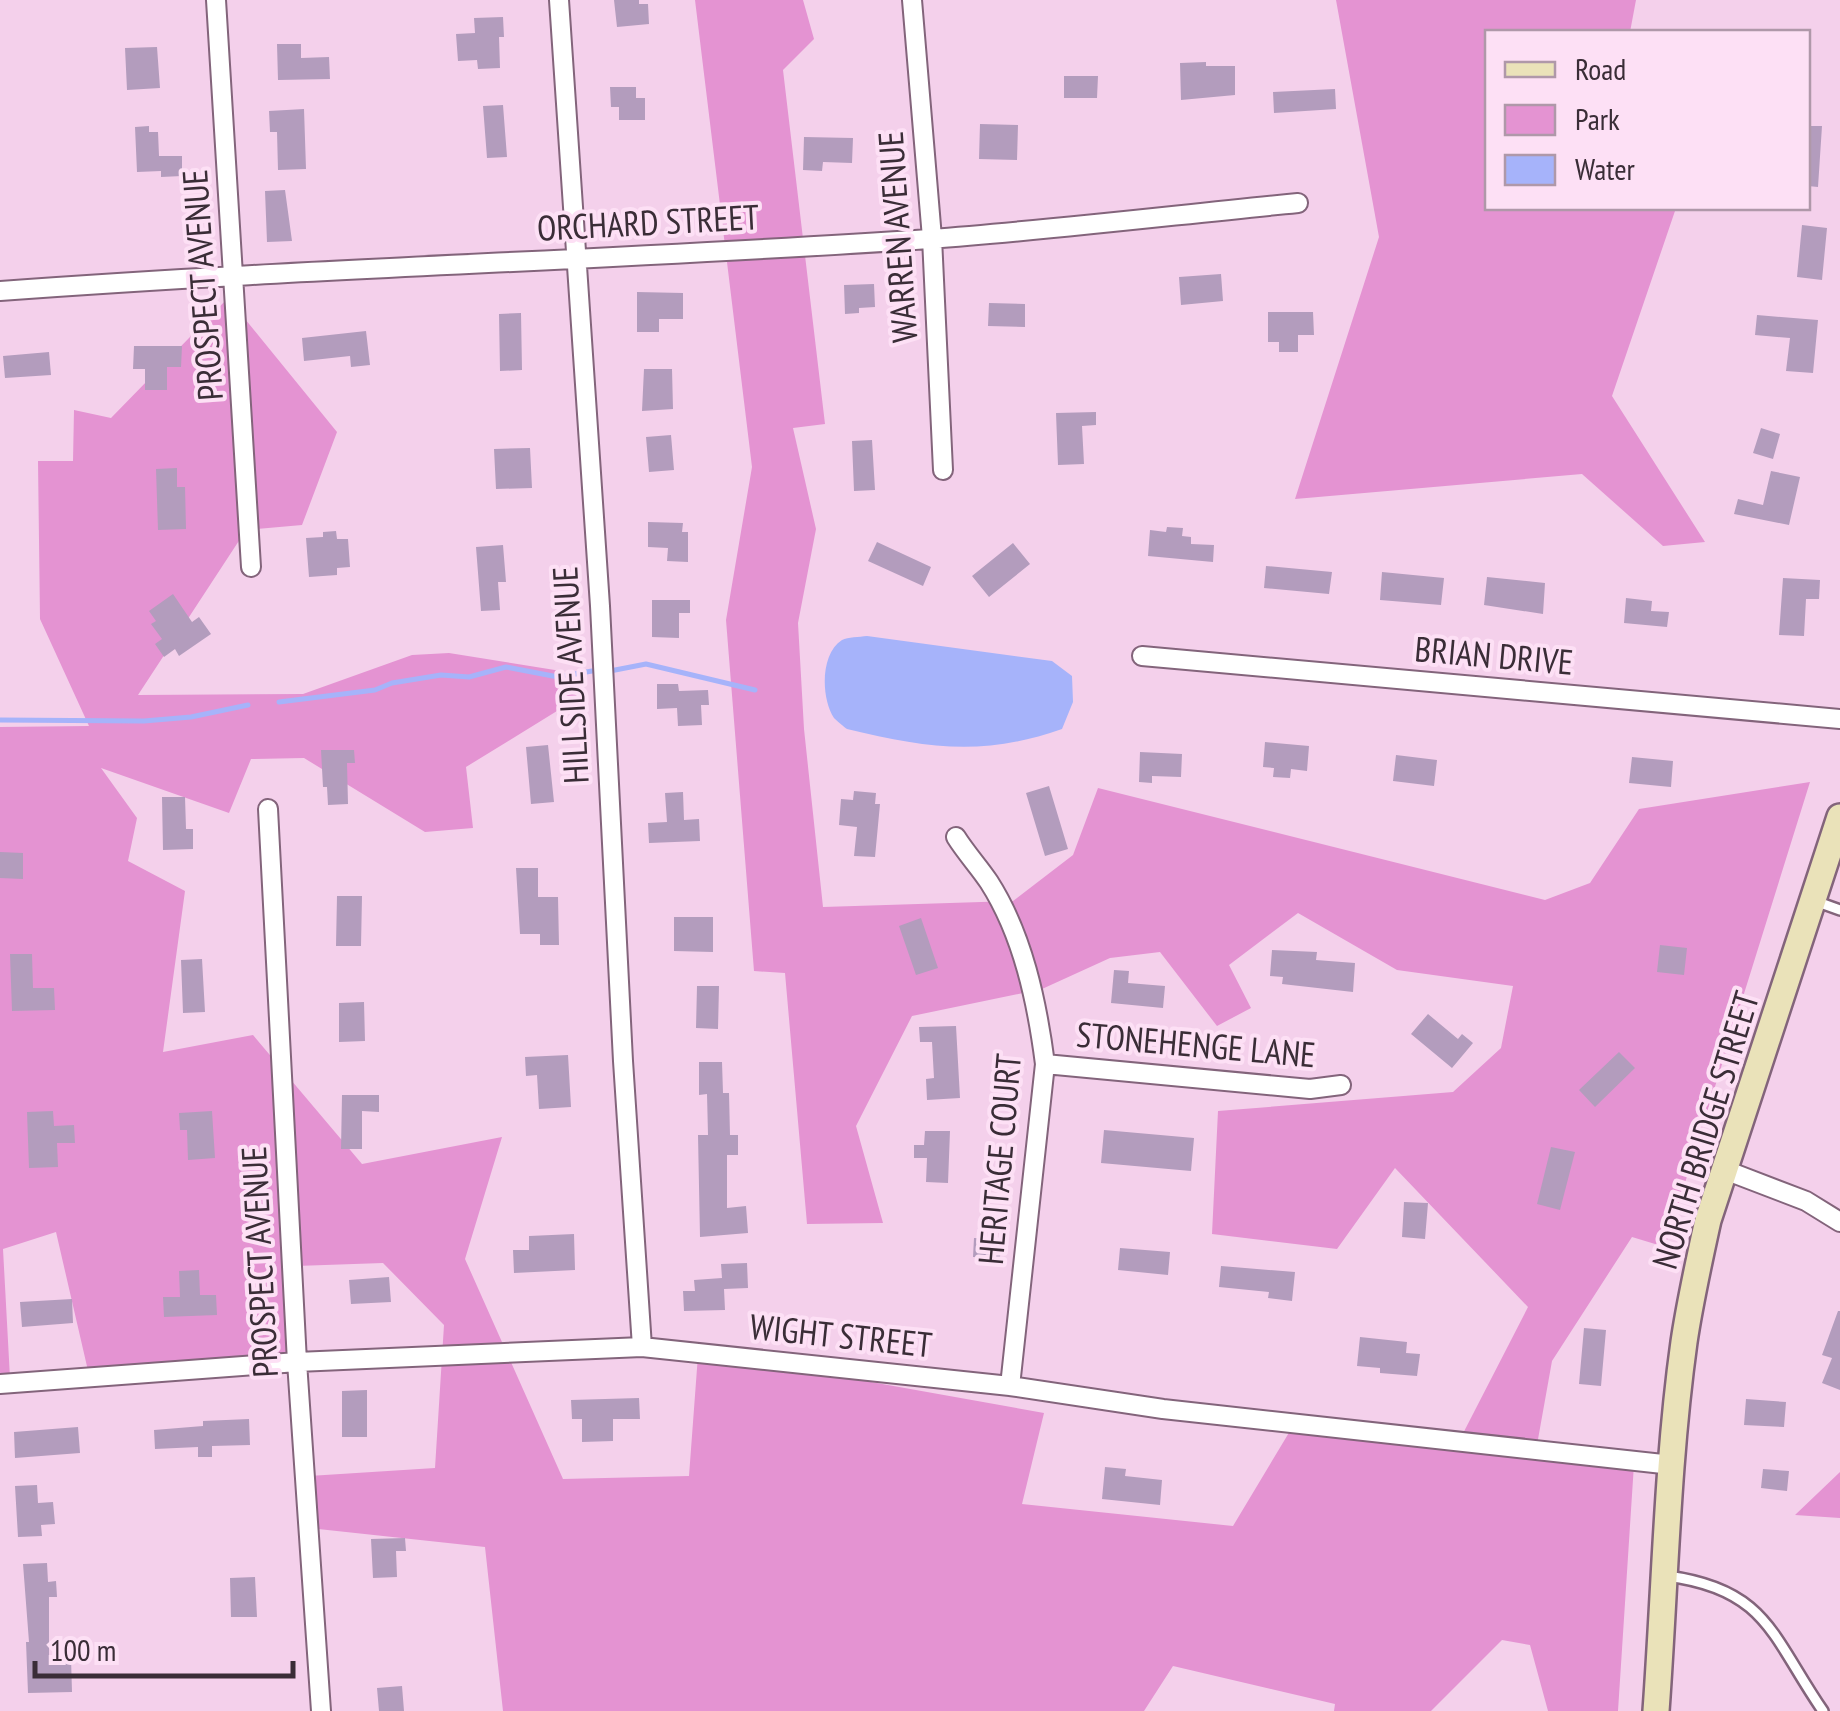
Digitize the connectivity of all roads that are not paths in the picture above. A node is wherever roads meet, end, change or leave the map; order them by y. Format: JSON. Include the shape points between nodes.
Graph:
{"nodes":[{"id":1,"x":216,"y":0,"type":"edge"},
{"id":2,"x":559,"y":0,"type":"edge"},
{"id":3,"x":912,"y":0,"type":"edge"},
{"id":4,"x":1298,"y":203,"type":"dead end"},
{"id":5,"x":932,"y":238,"type":"junction"},
{"id":6,"x":576,"y":260,"type":"junction"},
{"id":7,"x":234,"y":274,"type":"junction"},
{"id":8,"x":0,"y":290,"type":"edge"},
{"id":9,"x":943,"y":470,"type":"dead end"},
{"id":10,"x":251,"y":566,"type":"dead end"},
{"id":11,"x":1142,"y":656,"type":"dead end"},
{"id":12,"x":1840,"y":719,"type":"edge"},
{"id":13,"x":268,"y":809,"type":"dead end"},
{"id":14,"x":1838,"y":827,"type":"edge"},
{"id":15,"x":956,"y":837,"type":"dead end"},
{"id":16,"x":1813,"y":900,"type":"junction"},
{"id":17,"x":1840,"y":910,"type":"edge"},
{"id":18,"x":1046,"y":1064,"type":"junction"},
{"id":19,"x":1341,"y":1085,"type":"dead end"},
{"id":20,"x":1726,"y":1170,"type":"junction"},
{"id":21,"x":1840,"y":1222,"type":"edge"},
{"id":22,"x":642,"y":1346,"type":"junction"},
{"id":23,"x":297,"y":1362,"type":"junction"},
{"id":24,"x":0,"y":1384,"type":"edge"},
{"id":25,"x":1010,"y":1386,"type":"junction"},
{"id":26,"x":1672,"y":1464,"type":"junction"},
{"id":27,"x":1664,"y":1576,"type":"junction"},
{"id":28,"x":321,"y":1711,"type":"edge"},
{"id":29,"x":1656,"y":1711,"type":"edge"},
{"id":30,"x":1823,"y":1711,"type":"edge"}],
"edges":[{"from":1,"to":7,"type":"street","name":"PROSPECT AVENUE"},
{"from":2,"to":6,"type":"street","name":"HILLSIDE AVENUE"},
{"from":3,"to":5,"type":"street","name":"WARREN AVENUE"},
{"from":4,"to":5,"type":"street","name":"ORCHARD STREET"},
{"from":5,"to":6,"type":"street","name":"ORCHARD STREET"},
{"from":5,"to":9,"type":"street","name":"WARREN AVENUE"},
{"from":6,"to":7,"type":"street","name":"ORCHARD STREET"},
{"from":6,"to":22,"type":"street","name":"HILLSIDE AVENUE"},
{"from":7,"to":8,"type":"street","name":"ORCHARD STREET"},
{"from":7,"to":10,"type":"street","name":"PROSPECT AVENUE"},
{"from":11,"to":12,"type":"street","name":"BRIAN DRIVE"},
{"from":13,"to":23,"type":"street","name":"PROSPECT AVENUE"},
{"from":14,"to":16,"type":"street","name":"NORTH BRIDGE STREET"},
{"from":15,"to":18,"type":"street","name":"HERITAGE COURT","via":[[1014,933]]},
{"from":16,"to":17,"type":"lane"},
{"from":16,"to":20,"type":"street","name":"NORTH BRIDGE STREET"},
{"from":18,"to":19,"type":"street","name":"STONEHENGE LANE","via":[[1310,1089]]},
{"from":18,"to":25,"type":"street","name":"HERITAGE COURT"},
{"from":20,"to":21,"type":"street"},
{"from":20,"to":26,"type":"street","name":"NORTH BRIDGE STREET","via":[[1694,1280]]},
{"from":22,"to":23,"type":"street","name":"WIGHT STREET"},
{"from":22,"to":25,"type":"street","name":"WIGHT STREET"},
{"from":23,"to":24,"type":"street","name":"WIGHT STREET"},
{"from":23,"to":28,"type":"street","name":"PROSPECT AVENUE"},
{"from":25,"to":26,"type":"street","name":"WIGHT STREET"},
{"from":26,"to":27,"type":"street","name":"NORTH BRIDGE STREET"},
{"from":27,"to":29,"type":"street","name":"NORTH BRIDGE STREET"},
{"from":27,"to":30,"type":"lane","via":[[1704,1580],[1741,1598],[1780,1641]]}]}
